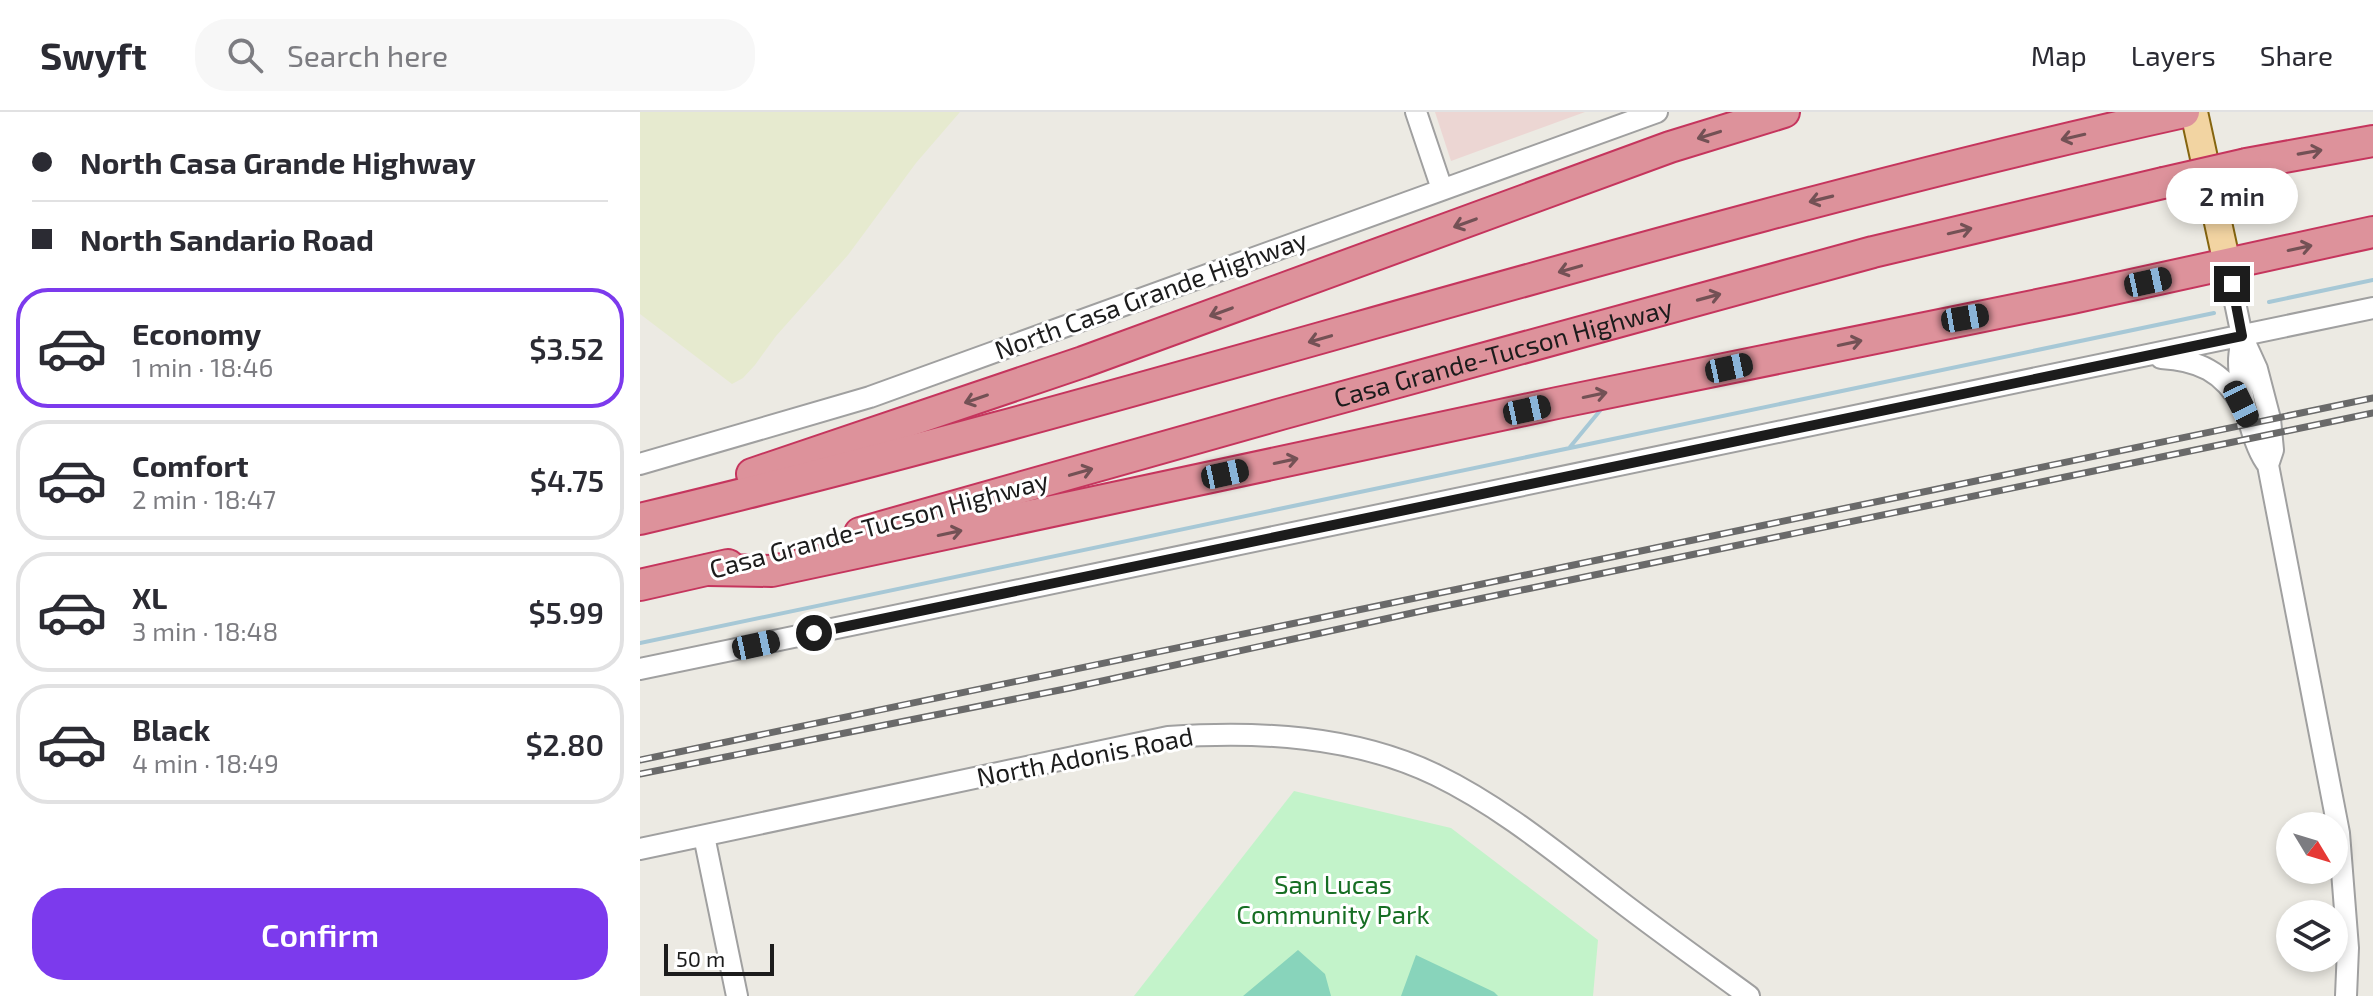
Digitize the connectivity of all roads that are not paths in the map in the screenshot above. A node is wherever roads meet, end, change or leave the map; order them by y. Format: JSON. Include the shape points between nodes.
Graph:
{"nodes":[{"id":1,"x":1416,"y":112,"type":"edge"},
{"id":2,"x":1657,"y":112,"type":"edge"},
{"id":3,"x":1784,"y":112,"type":"edge"},
{"id":4,"x":2184,"y":112,"type":"edge"},
{"id":5,"x":2194,"y":112,"type":"edge"},
{"id":6,"x":2373,"y":141,"type":"edge"},
{"id":7,"x":1442,"y":189,"type":"junction"},
{"id":8,"x":2373,"y":232,"type":"edge"},
{"id":9,"x":2227,"y":264,"type":"junction"},
{"id":10,"x":2373,"y":308,"type":"edge"},
{"id":11,"x":2242,"y":336,"type":"junction"},
{"id":12,"x":2111,"y":362,"type":"junction"},
{"id":13,"x":2251,"y":423,"type":"junction"},
{"id":14,"x":640,"y":464,"type":"edge"},
{"id":15,"x":2268,"y":465,"type":"junction"},
{"id":16,"x":640,"y":512,"type":"edge"},
{"id":17,"x":640,"y":519,"type":"edge"},
{"id":18,"x":708,"y":570,"type":"junction"},
{"id":19,"x":640,"y":585,"type":"edge"},
{"id":20,"x":640,"y":669,"type":"edge"},
{"id":21,"x":704,"y":836,"type":"junction"},
{"id":22,"x":640,"y":849,"type":"edge"},
{"id":23,"x":737,"y":996,"type":"edge"},
{"id":24,"x":1749,"y":996,"type":"edge"},
{"id":25,"x":2346,"y":996,"type":"edge"}],
"edges":[{"from":1,"to":7,"type":"street"},
{"from":2,"to":7,"type":"street","name":"North Casa Grande Highway"},
{"from":3,"to":16,"type":"highway","one_way":true,"via":[[1670,147],[1083,362]]},
{"from":4,"to":17,"type":"highway","one_way":true,"via":[[1776,211],[924,449]]},
{"from":5,"to":9,"type":"main road"},
{"from":18,"to":6,"type":"highway","name":"Casa Grande-Tucson Highway","one_way":true,"bridge":true,"via":[[865,532],[1873,252],[2246,164]]},
{"from":7,"to":14,"type":"street","name":"North Casa Grande Highway","via":[[870,397]]},
{"from":9,"to":8,"type":"highway","one_way":true},
{"from":9,"to":11,"type":"street"},
{"from":18,"to":9,"type":"highway","one_way":true,"via":[[772,571]]},
{"from":10,"to":11,"type":"street"},
{"from":11,"to":12,"type":"street"},
{"from":11,"to":13,"type":"street","via":[[2239,361]]},
{"from":11,"to":15,"type":"street","via":[[2270,419],[2273,450]]},
{"from":12,"to":13,"type":"street","via":[[2160,358],[2202,365],[2229,385]]},
{"from":12,"to":20,"type":"street"},
{"from":13,"to":15,"type":"street","via":[[2256,448]]},
{"from":15,"to":25,"type":"street","via":[[2339,833],[2348,948]]},
{"from":18,"to":19,"type":"highway","name":"Casa Grande-Tucson Highway"},
{"from":21,"to":22,"type":"street","name":"North Adonis Road"},
{"from":21,"to":23,"type":"street"},
{"from":21,"to":24,"type":"street","name":"North Adonis Road","via":[[1168,737],[1271,734],[1319,741],[1434,774],[1484,802]]}]}
